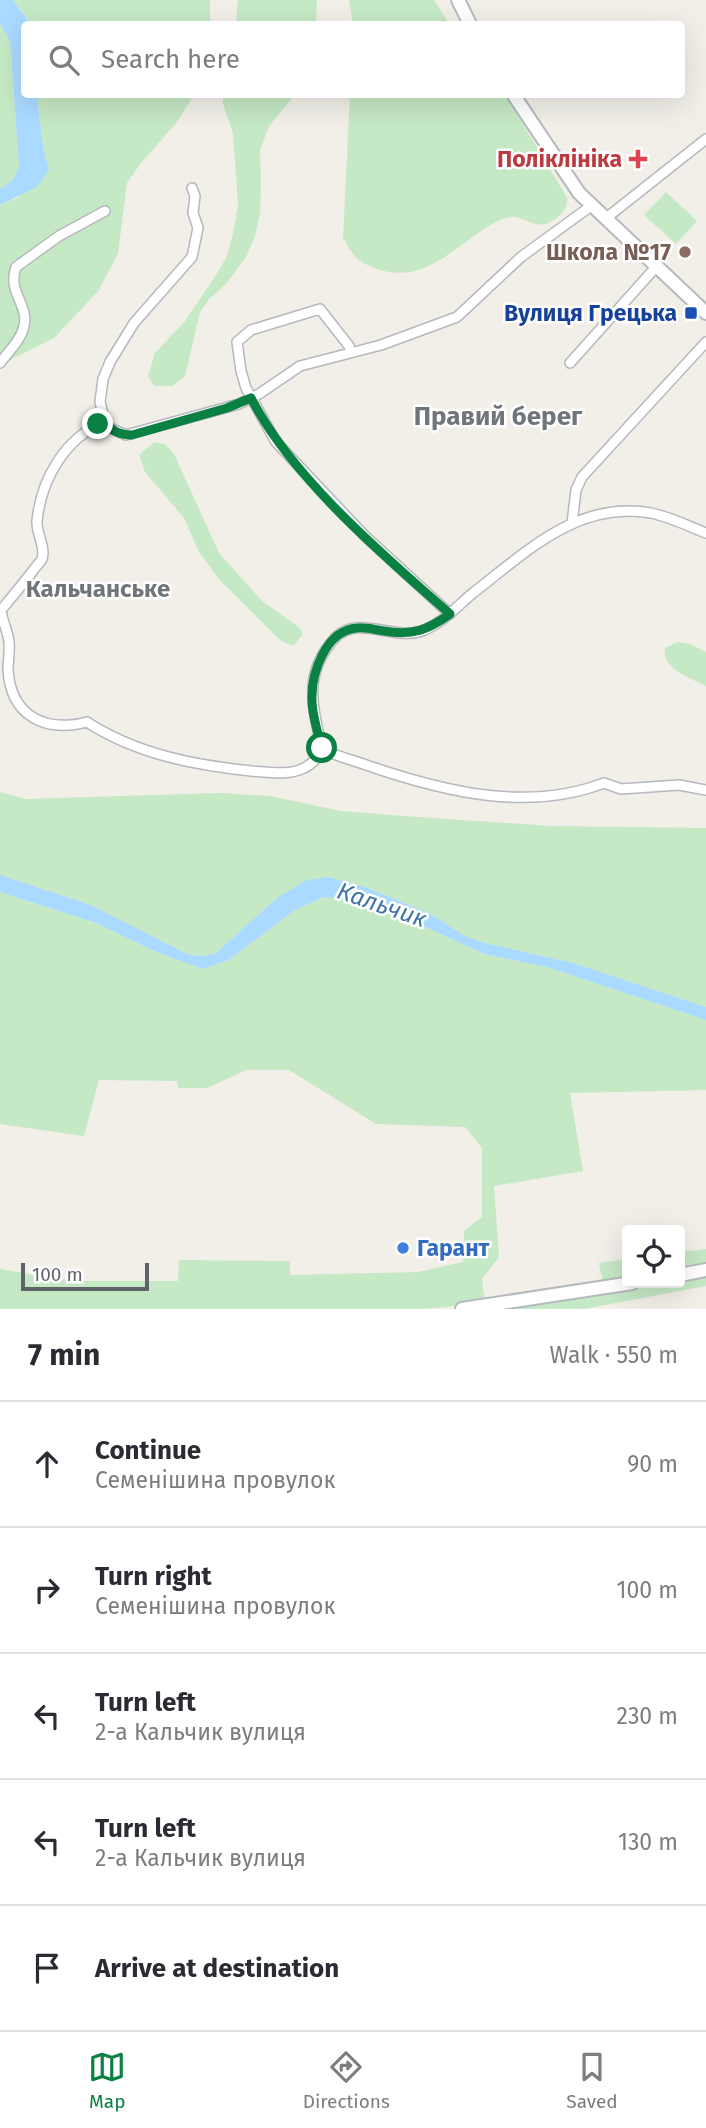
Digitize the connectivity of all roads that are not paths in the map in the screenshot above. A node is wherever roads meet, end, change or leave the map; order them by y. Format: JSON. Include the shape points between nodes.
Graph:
{"nodes":[{"id":1,"x":458,"y":0,"type":"edge"},
{"id":2,"x":468,"y":21,"type":"edge"},
{"id":3,"x":516,"y":98,"type":"edge"},
{"id":4,"x":706,"y":139,"type":"edge"},
{"id":5,"x":192,"y":188,"type":"dead end"},
{"id":6,"x":591,"y":206,"type":"junction"},
{"id":7,"x":105,"y":211,"type":"dead end"},
{"id":8,"x":605,"y":219,"type":"junction"},
{"id":9,"x":656,"y":267,"type":"junction"},
{"id":10,"x":706,"y":313,"type":"edge"},
{"id":11,"x":706,"y":342,"type":"edge"},
{"id":12,"x":351,"y":352,"type":"junction"},
{"id":13,"x":0,"y":363,"type":"edge"},
{"id":14,"x":570,"y":363,"type":"dead end"},
{"id":15,"x":251,"y":398,"type":"junction"},
{"id":16,"x":105,"y":422,"type":"junction"},
{"id":17,"x":572,"y":523,"type":"junction"},
{"id":18,"x":706,"y":533,"type":"edge"},
{"id":19,"x":450,"y":614,"type":"junction"},
{"id":20,"x":4,"y":659,"type":"edge"},
{"id":21,"x":322,"y":748,"type":"junction"},
{"id":22,"x":706,"y":790,"type":"edge"},
{"id":23,"x":706,"y":1270,"type":"edge"},
{"id":24,"x":685,"y":1274,"type":"edge"},
{"id":25,"x":622,"y":1285,"type":"edge"},
{"id":26,"x":523,"y":1305,"type":"edge"},
{"id":27,"x":462,"y":1309,"type":"edge"}],
"edges":[{"from":1,"to":2,"type":"street"},
{"from":3,"to":6,"type":"street","via":[[569,181]]},
{"from":4,"to":8,"type":"street"},
{"from":5,"to":16,"type":"street","via":[[198,228],[192,257],[134,323],[110,362],[100,402]]},
{"from":6,"to":8,"type":"street"},
{"from":6,"to":12,"type":"street","via":[[521,257],[457,317]]},
{"from":7,"to":13,"type":"street","via":[[16,267],[12,282],[25,325]]},
{"from":8,"to":9,"type":"street"},
{"from":9,"to":10,"type":"street"},
{"from":9,"to":14,"type":"street"},
{"from":11,"to":17,"type":"street","via":[[582,477]]},
{"from":12,"to":15,"type":"street","via":[[295,368]]},
{"from":12,"to":15,"type":"street","via":[[320,309],[251,330],[237,342]]},
{"from":15,"to":16,"type":"street","via":[[132,435]]},
{"from":15,"to":19,"type":"street","via":[[276,442],[319,490]]},
{"from":16,"to":20,"type":"street","via":[[80,437],[55,463],[47,479],[37,522],[41,561],[1,610],[9,640]]},
{"from":17,"to":18,"type":"street","via":[[630,511],[670,518]]},
{"from":17,"to":19,"type":"street","via":[[537,543]]},
{"from":19,"to":21,"type":"street","via":[[418,632],[354,628],[334,640],[313,681],[312,702]]},
{"from":20,"to":21,"type":"street","via":[[20,706],[30,717],[50,725],[87,722],[116,739],[201,766],[294,772],[314,762]]},
{"from":21,"to":22,"type":"street","via":[[471,795],[555,796],[604,783],[621,789],[679,785]]},
{"from":23,"to":24,"type":"street"},
{"from":25,"to":26,"type":"street"},
{"from":26,"to":27,"type":"street"}]}
